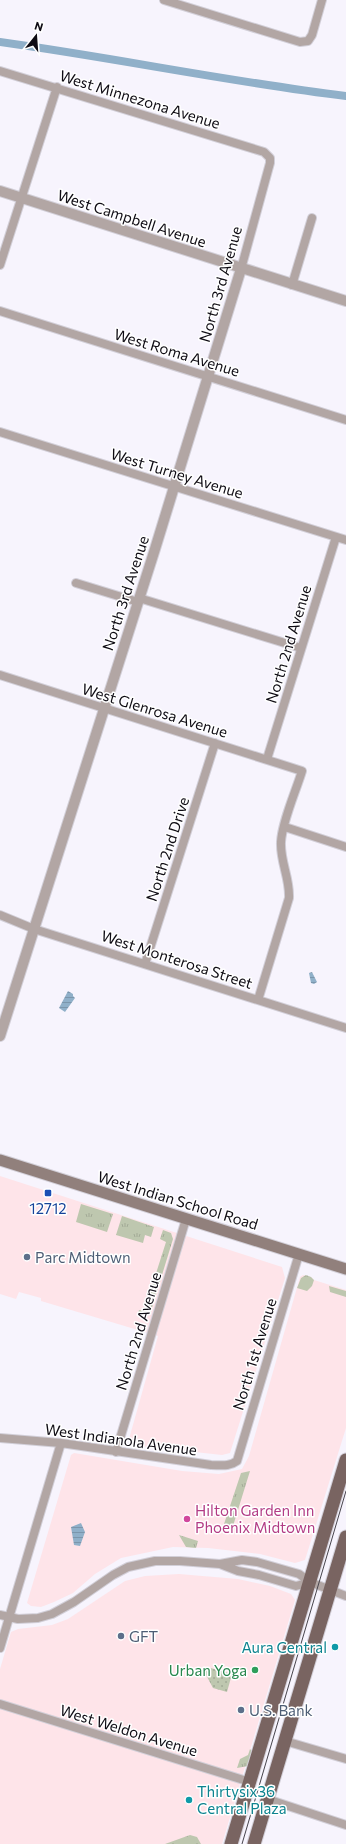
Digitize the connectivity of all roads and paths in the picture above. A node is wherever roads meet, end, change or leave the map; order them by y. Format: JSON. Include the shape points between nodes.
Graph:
{"nodes":[{"id":1,"x":164,"y":0,"type":"edge"},
{"id":2,"x":322,"y":0,"type":"edge"},
{"id":3,"x":0,"y":70,"type":"edge"},
{"id":4,"x":57,"y":87,"type":"junction"},
{"id":5,"x":270,"y":158,"type":"joint"},
{"id":6,"x":0,"y":191,"type":"edge"},
{"id":7,"x":22,"y":198,"type":"junction"},
{"id":8,"x":312,"y":218,"type":"dead end"},
{"id":9,"x":0,"y":265,"type":"edge"},
{"id":10,"x":241,"y":269,"type":"junction"},
{"id":11,"x":292,"y":285,"type":"junction"},
{"id":12,"x":346,"y":301,"type":"edge"},
{"id":13,"x":0,"y":311,"type":"edge"},
{"id":14,"x":208,"y":377,"type":"junction"},
{"id":15,"x":346,"y":420,"type":"edge"},
{"id":16,"x":0,"y":432,"type":"edge"},
{"id":17,"x":174,"y":486,"type":"junction"},
{"id":18,"x":336,"y":537,"type":"junction"},
{"id":19,"x":346,"y":540,"type":"edge"},
{"id":20,"x":76,"y":583,"type":"dead end"},
{"id":21,"x":138,"y":600,"type":"junction"},
{"id":22,"x":301,"y":648,"type":"junction"},
{"id":23,"x":0,"y":675,"type":"edge"},
{"id":24,"x":104,"y":708,"type":"junction"},
{"id":25,"x":215,"y":743,"type":"junction"},
{"id":26,"x":267,"y":759,"type":"junction"},
{"id":27,"x":284,"y":827,"type":"junction"},
{"id":28,"x":346,"y":847,"type":"edge"},
{"id":29,"x":0,"y":915,"type":"edge"},
{"id":30,"x":34,"y":928,"type":"junction"},
{"id":31,"x":145,"y":964,"type":"junction"},
{"id":32,"x":258,"y":1000,"type":"junction"},
{"id":33,"x":346,"y":1028,"type":"edge"},
{"id":34,"x":0,"y":1036,"type":"edge"},
{"id":35,"x":0,"y":1160,"type":"edge"},
{"id":36,"x":186,"y":1219,"type":"junction"},
{"id":37,"x":299,"y":1254,"type":"junction"},
{"id":38,"x":346,"y":1270,"type":"edge"},
{"id":39,"x":0,"y":1438,"type":"edge"},
{"id":40,"x":61,"y":1443,"type":"junction"},
{"id":41,"x":116,"y":1452,"type":"junction"},
{"id":42,"x":346,"y":1460,"type":"edge"},
{"id":43,"x":237,"y":1461,"type":"joint"},
{"id":44,"x":346,"y":1538,"type":"edge"},
{"id":45,"x":220,"y":1564,"type":"junction"},
{"id":46,"x":310,"y":1582,"type":"junction"},
{"id":47,"x":326,"y":1588,"type":"junction"},
{"id":48,"x":346,"y":1596,"type":"edge"},
{"id":49,"x":0,"y":1615,"type":"edge"},
{"id":50,"x":9,"y":1618,"type":"junction"},
{"id":51,"x":0,"y":1648,"type":"edge"},
{"id":52,"x":0,"y":1704,"type":"edge"},
{"id":53,"x":285,"y":1741,"type":"junction"},
{"id":54,"x":346,"y":1759,"type":"edge"},
{"id":55,"x":250,"y":1782,"type":"junction"},
{"id":56,"x":267,"y":1799,"type":"junction"},
{"id":57,"x":346,"y":1825,"type":"edge"},
{"id":58,"x":231,"y":1844,"type":"edge"},
{"id":59,"x":254,"y":1844,"type":"edge"}],
"edges":[{"from":1,"to":2,"type":"street","via":[[300,42],[308,41],[312,35]]},
{"from":3,"to":4,"type":"street","name":"West Minnezona Avenue"},
{"from":4,"to":5,"type":"street","name":"West Minnezona Avenue","via":[[264,152]]},
{"from":4,"to":7,"type":"street"},
{"from":5,"to":10,"type":"street","name":"North 3rd Avenue"},
{"from":6,"to":7,"type":"street","name":"West Campbell Avenue"},
{"from":7,"to":9,"type":"street"},
{"from":7,"to":10,"type":"street","name":"West Campbell Avenue"},
{"from":8,"to":11,"type":"street"},
{"from":10,"to":11,"type":"street","name":"West Campbell Avenue"},
{"from":10,"to":14,"type":"street","name":"North 3rd Avenue"},
{"from":11,"to":12,"type":"street","name":"West Campbell Avenue"},
{"from":13,"to":14,"type":"street","name":"West Roma Avenue"},
{"from":14,"to":15,"type":"street","name":"West Roma Avenue"},
{"from":14,"to":17,"type":"street","name":"North 3rd Avenue"},
{"from":16,"to":17,"type":"street","name":"West Turney Avenue"},
{"from":17,"to":18,"type":"street","name":"West Turney Avenue"},
{"from":17,"to":21,"type":"street","name":"North 3rd Avenue"},
{"from":18,"to":19,"type":"street","name":"West Turney Avenue"},
{"from":18,"to":22,"type":"street","name":"North 2nd Avenue"},
{"from":20,"to":21,"type":"street"},
{"from":21,"to":22,"type":"street"},
{"from":21,"to":24,"type":"street","name":"North 3rd Avenue"},
{"from":22,"to":26,"type":"street","name":"North 2nd Avenue"},
{"from":23,"to":24,"type":"street","name":"West Glenrosa Avenue"},
{"from":24,"to":25,"type":"street","name":"West Glenrosa Avenue"},
{"from":24,"to":30,"type":"street","name":"North 3rd Avenue"},
{"from":25,"to":26,"type":"street","name":"West Glenrosa Avenue"},
{"from":25,"to":31,"type":"street","name":"North 2nd Drive"},
{"from":26,"to":27,"type":"street","name":"West Glenrosa Avenue","via":[[302,771]]},
{"from":27,"to":28,"type":"street"},
{"from":27,"to":32,"type":"street","via":[[281,841],[289,882],[289,898]]},
{"from":29,"to":30,"type":"street","name":"West Monterosa Street"},
{"from":30,"to":31,"type":"street","name":"West Monterosa Street"},
{"from":30,"to":34,"type":"street","name":"North 3rd Avenue"},
{"from":31,"to":32,"type":"street","name":"West Monterosa Street"},
{"from":32,"to":33,"type":"street","name":"West Monterosa Street"},
{"from":35,"to":36,"type":"main road","name":"West Indian School Road"},
{"from":36,"to":37,"type":"main road","name":"West Indian School Road"},
{"from":36,"to":41,"type":"street","name":"North 2nd Avenue"},
{"from":37,"to":38,"type":"main road","name":"West Indian School Road"},
{"from":37,"to":43,"type":"street","name":"North 1st Avenue"},
{"from":39,"to":40,"type":"street","name":"West Indianola Avenue"},
{"from":40,"to":41,"type":"street","name":"West Indianola Avenue"},
{"from":40,"to":50,"type":"street"},
{"from":41,"to":43,"type":"street","name":"West Indianola Avenue","via":[[223,1466]]},
{"from":42,"to":46,"type":"main road"},
{"from":44,"to":47,"type":"main road"},
{"from":45,"to":46,"type":"street","via":[[296,1586]]},
{"from":45,"to":46,"type":"street","via":[[242,1560],[257,1562],[299,1574]]},
{"from":45,"to":50,"type":"street","via":[[169,1560],[139,1564],[113,1574],[74,1602],[52,1614],[38,1618]]},
{"from":46,"to":47,"type":"street"},
{"from":46,"to":55,"type":"main road"},
{"from":47,"to":48,"type":"street"},
{"from":47,"to":53,"type":"main road"},
{"from":49,"to":50,"type":"street"},
{"from":50,"to":51,"type":"street"},
{"from":52,"to":55,"type":"street","name":"West Weldon Avenue"},
{"from":53,"to":54,"type":"street"},
{"from":53,"to":56,"type":"main road"},
{"from":55,"to":58,"type":"main road"},
{"from":56,"to":57,"type":"street"},
{"from":56,"to":59,"type":"main road"}]}
